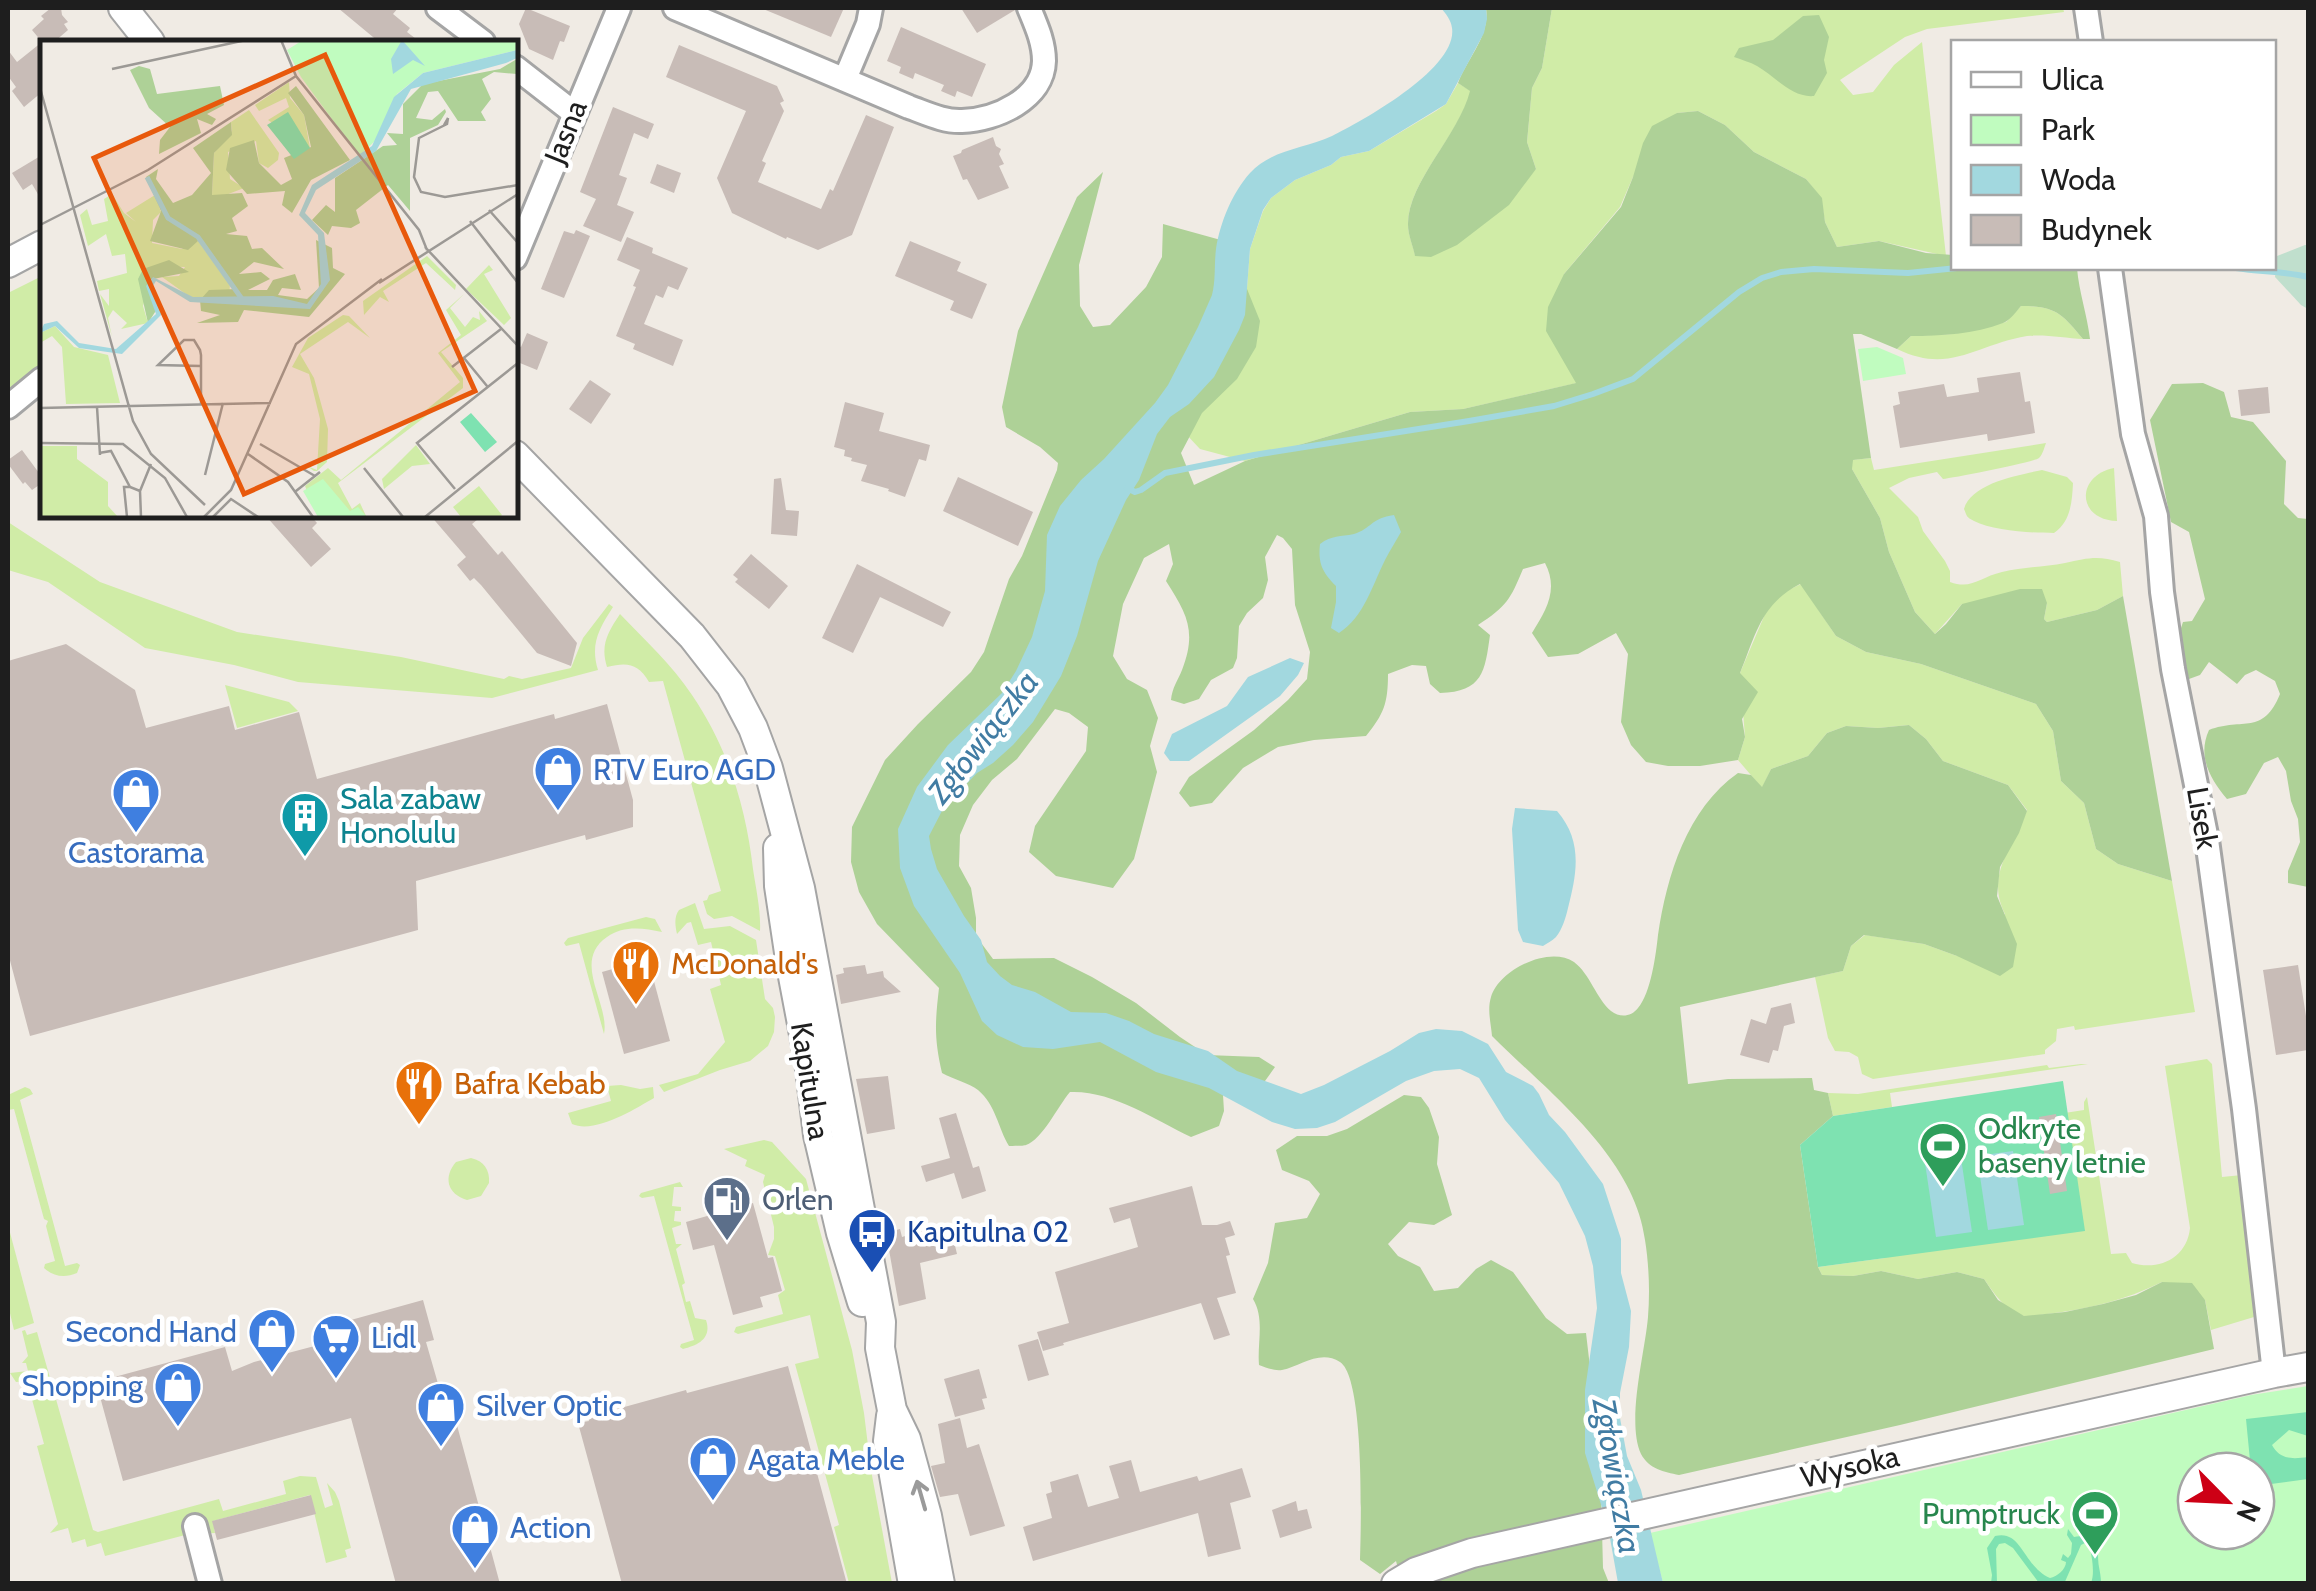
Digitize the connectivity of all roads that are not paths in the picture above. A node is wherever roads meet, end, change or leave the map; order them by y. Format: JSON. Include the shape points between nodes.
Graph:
{"nodes":[{"id":1,"x":123,"y":8,"type":"edge"},
{"id":2,"x":438,"y":8,"type":"edge"},
{"id":3,"x":619,"y":8,"type":"edge"},
{"id":4,"x":675,"y":8,"type":"edge"},
{"id":5,"x":872,"y":8,"type":"edge"},
{"id":6,"x":1029,"y":8,"type":"edge"},
{"id":7,"x":2086,"y":8,"type":"edge"},
{"id":8,"x":148,"y":40,"type":"edge"},
{"id":9,"x":480,"y":40,"type":"edge"},
{"id":10,"x":2090,"y":40,"type":"edge"},
{"id":11,"x":518,"y":69,"type":"edge"},
{"id":12,"x":844,"y":79,"type":"junction"},
{"id":13,"x":574,"y":113,"type":"junction"},
{"id":14,"x":40,"y":246,"type":"edge"},
{"id":15,"x":518,"y":251,"type":"edge"},
{"id":16,"x":8,"y":263,"type":"edge"},
{"id":17,"x":2110,"y":270,"type":"edge"},
{"id":18,"x":40,"y":381,"type":"edge"},
{"id":19,"x":8,"y":406,"type":"edge"},
{"id":20,"x":518,"y":458,"type":"edge"},
{"id":21,"x":2308,"y":1367,"type":"edge"},
{"id":22,"x":2274,"y":1373,"type":"junction"},
{"id":23,"x":892,"y":1410,"type":"junction"},
{"id":24,"x":195,"y":1526,"type":"dead end"},
{"id":25,"x":210,"y":1584,"type":"edge"},
{"id":26,"x":914,"y":1584,"type":"edge"},
{"id":27,"x":940,"y":1584,"type":"edge"},
{"id":28,"x":1396,"y":1584,"type":"edge"}],
"edges":[{"from":1,"to":8,"type":"street"},
{"from":2,"to":9,"type":"street"},
{"from":3,"to":13,"type":"street","name":"Jasna"},
{"from":4,"to":12,"type":"street"},
{"from":5,"to":12,"type":"street"},
{"from":6,"to":12,"type":"street","via":[[1043,49],[1042,72],[1031,94],[1012,106],[964,121],[940,119]]},
{"from":7,"to":10,"type":"street"},
{"from":11,"to":13,"type":"street"},
{"from":13,"to":15,"type":"street","name":"Jasna"},
{"from":14,"to":16,"type":"street"},
{"from":17,"to":22,"type":"street","name":"Lisek","via":[[2133,434],[2156,516],[2173,669],[2207,840]]},
{"from":18,"to":19,"type":"street"},
{"from":20,"to":23,"type":"street","name":"Kapitulna","via":[[717,666],[753,728],[779,807],[780,886],[821,1150]]},
{"from":21,"to":22,"type":"street","name":"Wysoka"},
{"from":22,"to":28,"type":"street","name":"Wysoka","via":[[1582,1527],[1445,1561]]},
{"from":23,"to":26,"type":"street","name":"Kapitulna","via":[[888,1441]]},
{"from":27,"to":23,"type":"street","name":"Kapitulna","one_way":true,"via":[[906,1439]]},
{"from":24,"to":25,"type":"street"}]}
